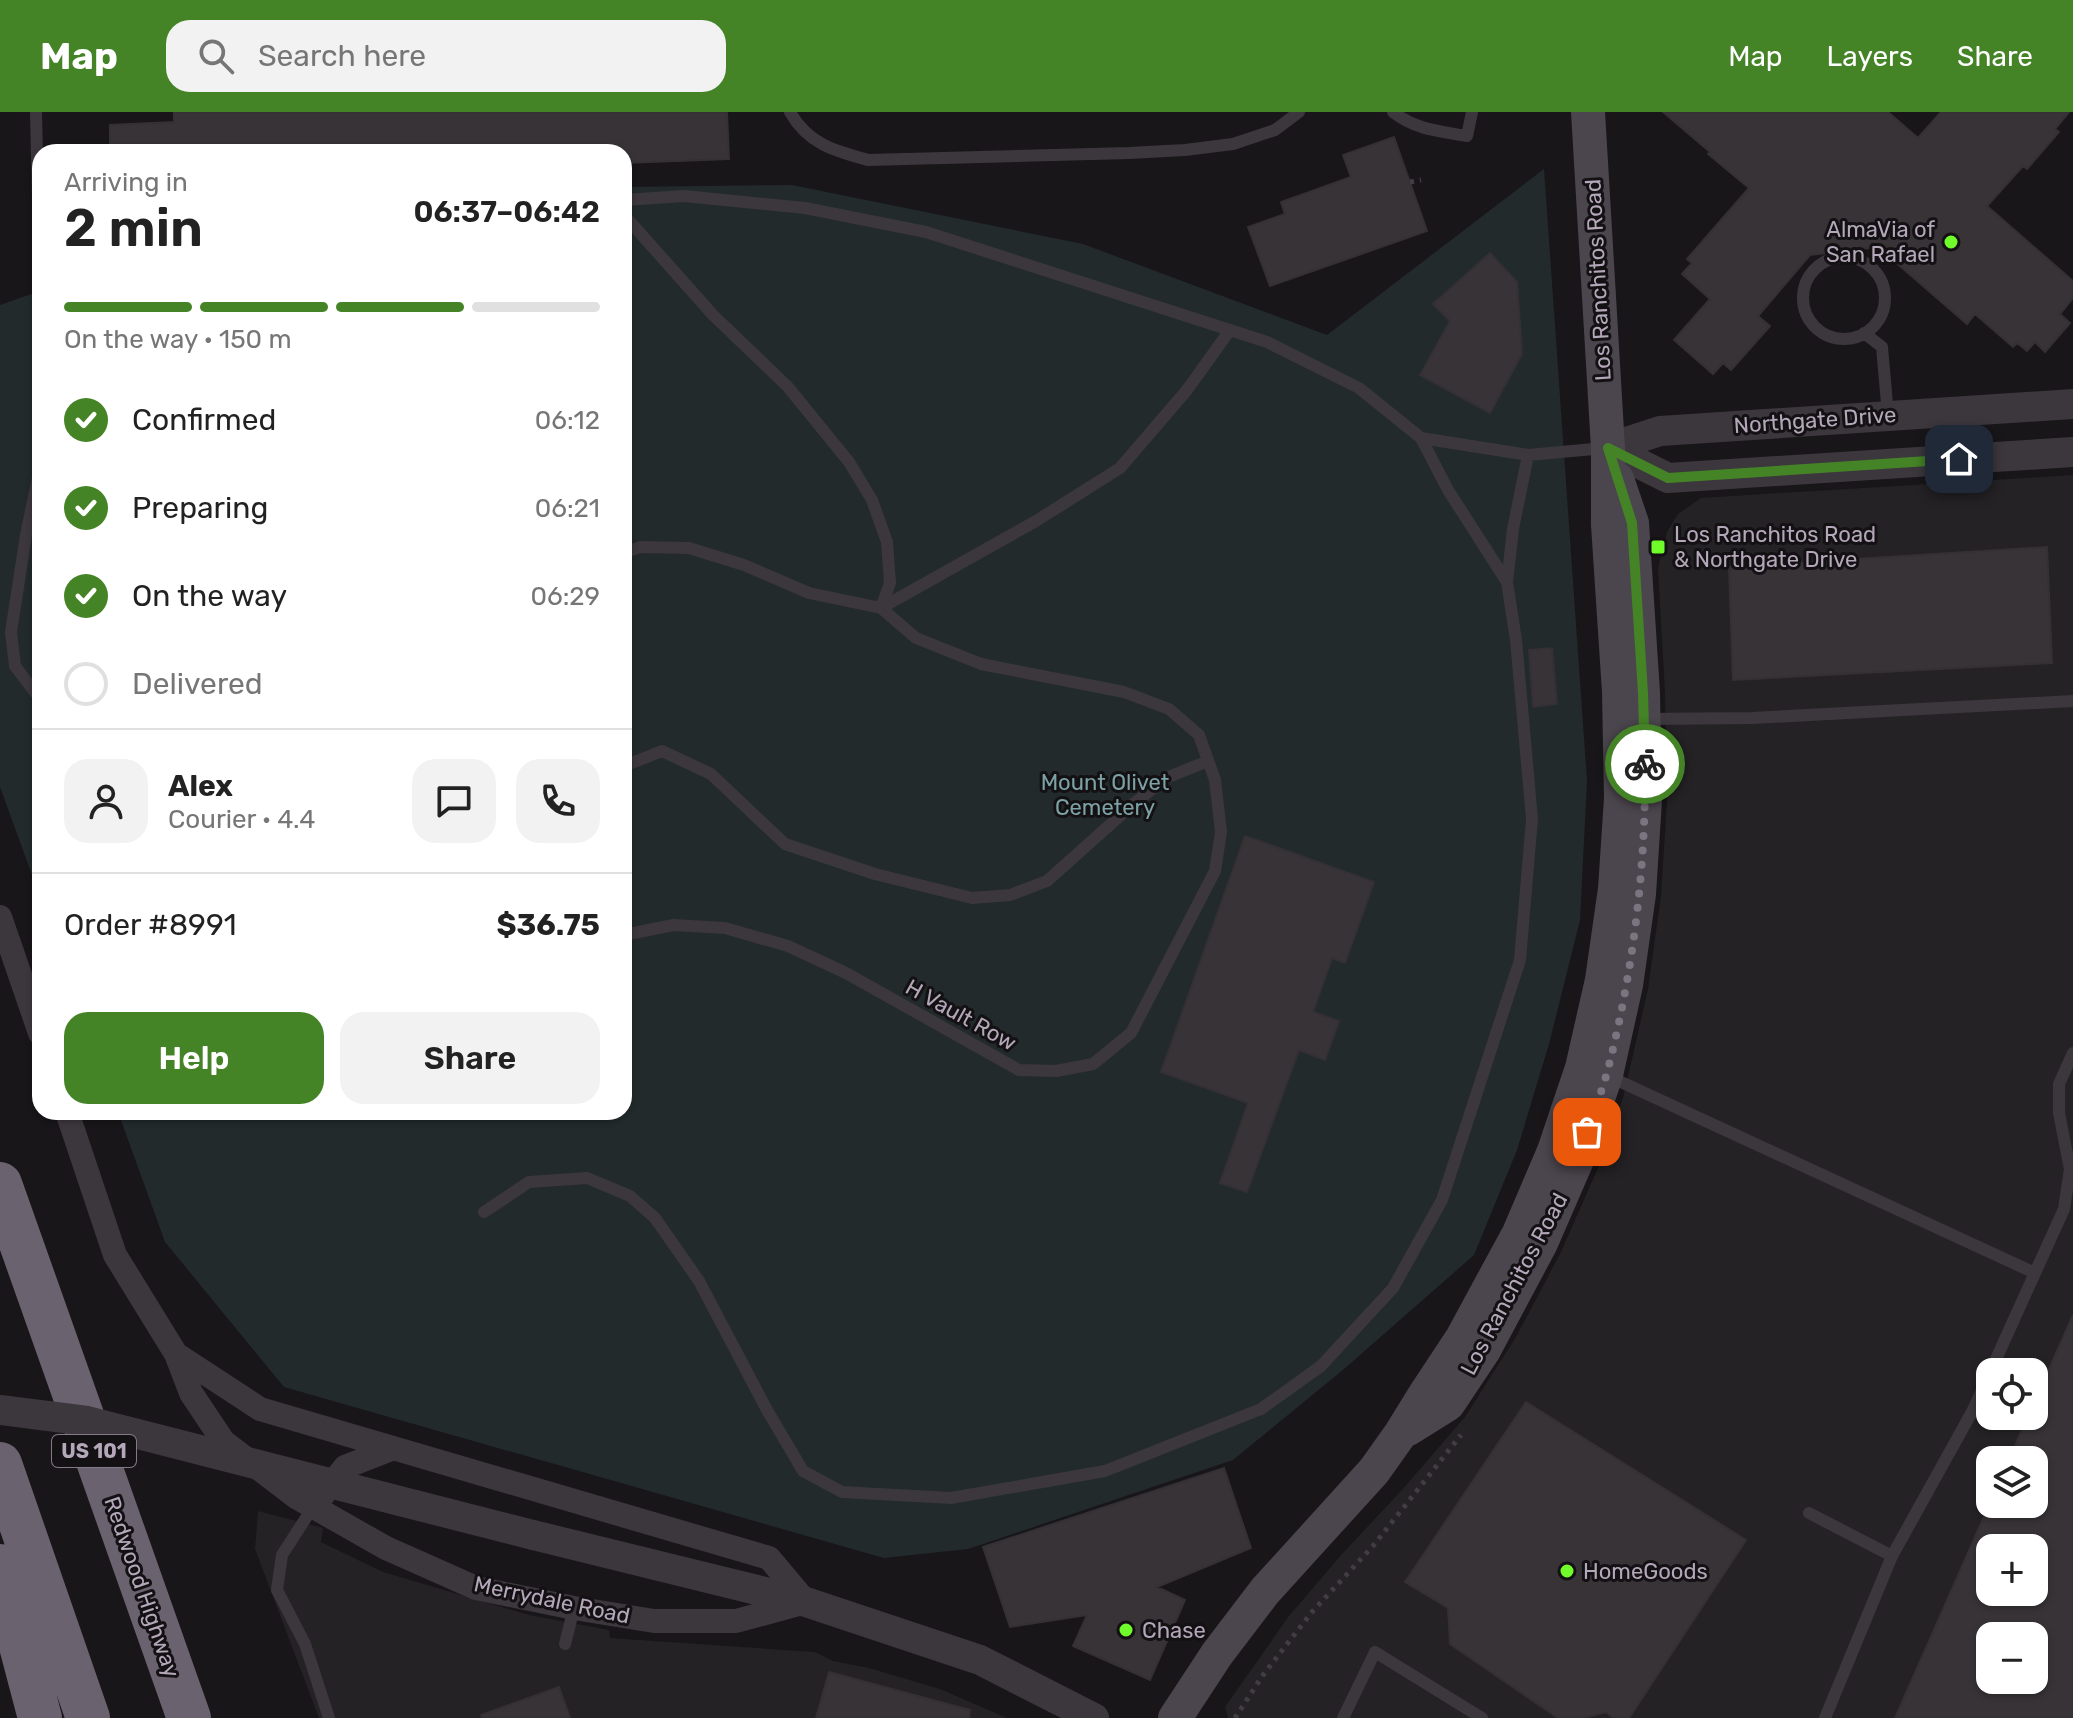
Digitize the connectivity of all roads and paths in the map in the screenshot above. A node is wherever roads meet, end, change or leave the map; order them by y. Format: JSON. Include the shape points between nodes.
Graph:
{"nodes":[{"id":1,"x":36,"y":112,"type":"edge"},
{"id":2,"x":790,"y":112,"type":"edge"},
{"id":3,"x":1299,"y":112,"type":"edge"},
{"id":4,"x":1393,"y":112,"type":"edge"},
{"id":5,"x":1472,"y":112,"type":"edge"},
{"id":6,"x":1588,"y":112,"type":"edge"},
{"id":7,"x":37,"y":144,"type":"edge"},
{"id":8,"x":1421,"y":180,"type":"dead end"},
{"id":9,"x":1410,"y":182,"type":"dead end"},
{"id":10,"x":632,"y":199,"type":"edge"},
{"id":11,"x":632,"y":224,"type":"edge"},
{"id":12,"x":1230,"y":330,"type":"junction"},
{"id":13,"x":1864,"y":333,"type":"junction"},
{"id":14,"x":2073,"y":404,"type":"edge"},
{"id":15,"x":1888,"y":415,"type":"junction"},
{"id":16,"x":1421,"y":438,"type":"junction"},
{"id":17,"x":1608,"y":448,"type":"junction"},
{"id":18,"x":2073,"y":452,"type":"edge"},
{"id":19,"x":1528,"y":455,"type":"junction"},
{"id":20,"x":32,"y":506,"type":"edge"},
{"id":21,"x":632,"y":550,"type":"edge"},
{"id":22,"x":1507,"y":582,"type":"junction"},
{"id":23,"x":881,"y":608,"type":"junction"},
{"id":24,"x":32,"y":688,"type":"edge"},
{"id":25,"x":2073,"y":701,"type":"edge"},
{"id":26,"x":1644,"y":719,"type":"junction"},
{"id":27,"x":1208,"y":761,"type":"junction"},
{"id":28,"x":632,"y":763,"type":"edge"},
{"id":29,"x":0,"y":917,"type":"edge"},
{"id":30,"x":632,"y":933,"type":"edge"},
{"id":31,"x":32,"y":1010,"type":"edge"},
{"id":32,"x":2073,"y":1053,"type":"edge"},
{"id":33,"x":1594,"y":1071,"type":"junction"},
{"id":34,"x":70,"y":1120,"type":"edge"},
{"id":35,"x":0,"y":1184,"type":"edge"},
{"id":36,"x":484,"y":1212,"type":"dead end"},
{"id":37,"x":2035,"y":1273,"type":"junction"},
{"id":38,"x":176,"y":1354,"type":"junction"},
{"id":39,"x":0,"y":1410,"type":"edge"},
{"id":40,"x":391,"y":1449,"type":"junction"},
{"id":41,"x":0,"y":1464,"type":"edge"},
{"id":42,"x":313,"y":1507,"type":"junction"},
{"id":43,"x":1809,"y":1513,"type":"dead end"},
{"id":44,"x":1892,"y":1556,"type":"junction"},
{"id":45,"x":0,"y":1566,"type":"edge"},
{"id":46,"x":806,"y":1602,"type":"junction"},
{"id":47,"x":574,"y":1608,"type":"junction"},
{"id":48,"x":565,"y":1644,"type":"dead end"},
{"id":49,"x":40,"y":1718,"type":"edge"},
{"id":50,"x":88,"y":1718,"type":"edge"},
{"id":51,"x":189,"y":1718,"type":"edge"},
{"id":52,"x":329,"y":1718,"type":"edge"},
{"id":53,"x":1094,"y":1718,"type":"edge"},
{"id":54,"x":1175,"y":1718,"type":"edge"},
{"id":55,"x":1343,"y":1718,"type":"edge"},
{"id":56,"x":1482,"y":1718,"type":"edge"},
{"id":57,"x":1825,"y":1718,"type":"edge"}],
"edges":[{"from":1,"to":7,"type":"lane"},
{"from":2,"to":3,"type":"lane","via":[[798,127],[829,149],[868,160],[1185,150],[1233,144],[1275,130]]},
{"from":4,"to":5,"type":"lane","via":[[1407,123],[1467,136]]},
{"from":6,"to":17,"type":"main road","name":"Los Ranchitos Road"},
{"from":8,"to":9,"type":"path"},
{"from":10,"to":12,"type":"lane","via":[[684,196],[805,208],[926,232]]},
{"from":11,"to":23,"type":"lane","via":[[713,315],[788,387],[849,462],[872,500],[887,542],[890,583]]},
{"from":12,"to":16,"type":"lane","via":[[1267,342],[1359,388]]},
{"from":12,"to":23,"type":"lane","via":[[1120,468]]},
{"from":13,"to":13,"type":"lane","via":[[1852,338],[1827,335],[1808,318],[1803,291],[1808,277],[1828,259],[1856,258],[1868,264],[1884,287],[1882,314]]},
{"from":13,"to":15,"type":"lane","via":[[1882,347]]},
{"from":14,"to":15,"type":"street","name":"Northgate Drive"},
{"from":15,"to":17,"type":"street","name":"Northgate Drive","via":[[1660,431]]},
{"from":16,"to":19,"type":"lane","name":"Northgate Drive"},
{"from":16,"to":22,"type":"lane"},
{"from":17,"to":18,"type":"street","via":[[1668,478]]},
{"from":17,"to":19,"type":"lane","name":"Northgate Drive"},
{"from":17,"to":26,"type":"main road","name":"Los Ranchitos Road","via":[[1632,523]]},
{"from":17,"to":33,"type":"main road","name":"Los Ranchitos Road","via":[[1621,798]]},
{"from":19,"to":22,"type":"lane"},
{"from":20,"to":24,"type":"lane","via":[[11,632],[15,666]]},
{"from":21,"to":23,"type":"lane","via":[[689,548],[809,593]]},
{"from":22,"to":36,"type":"lane","via":[[1532,819],[1520,960],[1442,1200],[1393,1288],[1321,1366],[1261,1409],[1105,1471],[951,1498],[842,1492],[803,1471],[699,1281],[655,1218],[630,1196],[587,1178],[529,1182]]},
{"from":23,"to":27,"type":"lane","name":"H Vault Row","via":[[916,638],[981,664],[1124,692],[1169,709],[1199,735]]},
{"from":25,"to":26,"type":"lane"},
{"from":26,"to":33,"type":"main road","name":"Los Ranchitos Road","via":[[1639,894],[1626,985]]},
{"from":27,"to":28,"type":"lane","via":[[1166,778],[1047,881],[1010,895],[972,898],[785,844],[711,774],[662,751]]},
{"from":27,"to":30,"type":"lane","name":"H Vault Row","via":[[1221,832],[1215,871],[1131,1033],[1093,1064],[1019,1070],[846,973],[788,946],[725,928],[673,925]]},
{"from":29,"to":31,"type":"street"},
{"from":32,"to":37,"type":"lane","via":[[2059,1084],[2070,1169],[2064,1209]]},
{"from":33,"to":37,"type":"lane"},
{"from":33,"to":54,"type":"main road","name":"Los Ranchitos Road","via":[[1519,1233],[1462,1338],[1401,1433],[1374,1471],[1265,1591]]},
{"from":34,"to":38,"type":"street","name":"Merrydale Road","via":[[115,1255]]},
{"from":35,"to":51,"type":"highway","name":"Redwood Highway","number":"US 101"},
{"from":37,"to":44,"type":"lane","via":[[1973,1410]]},
{"from":38,"to":40,"type":"street","name":"Merrydale Road","via":[[260,1409]]},
{"from":38,"to":42,"type":"street","name":"Merrydale Road","via":[[191,1393],[223,1441]]},
{"from":39,"to":46,"type":"street","bridge":true,"via":[[87,1421]]},
{"from":40,"to":42,"type":"street","via":[[345,1467]]},
{"from":40,"to":46,"type":"street","name":"Merrydale Road","via":[[769,1558]]},
{"from":41,"to":50,"type":"highway"},
{"from":42,"to":47,"type":"street","name":"Merrydale Road","via":[[386,1548],[476,1588]]},
{"from":42,"to":52,"type":"lane","via":[[282,1555],[277,1590],[305,1644]]},
{"from":43,"to":44,"type":"lane"},
{"from":44,"to":57,"type":"lane"},
{"from":45,"to":49,"type":"highway"},
{"from":46,"to":47,"type":"street","name":"Merrydale Road","via":[[736,1621],[654,1621]]},
{"from":46,"to":53,"type":"street","via":[[980,1660]]},
{"from":47,"to":48,"type":"lane"},
{"from":55,"to":56,"type":"lane","via":[[1375,1652]]}]}
